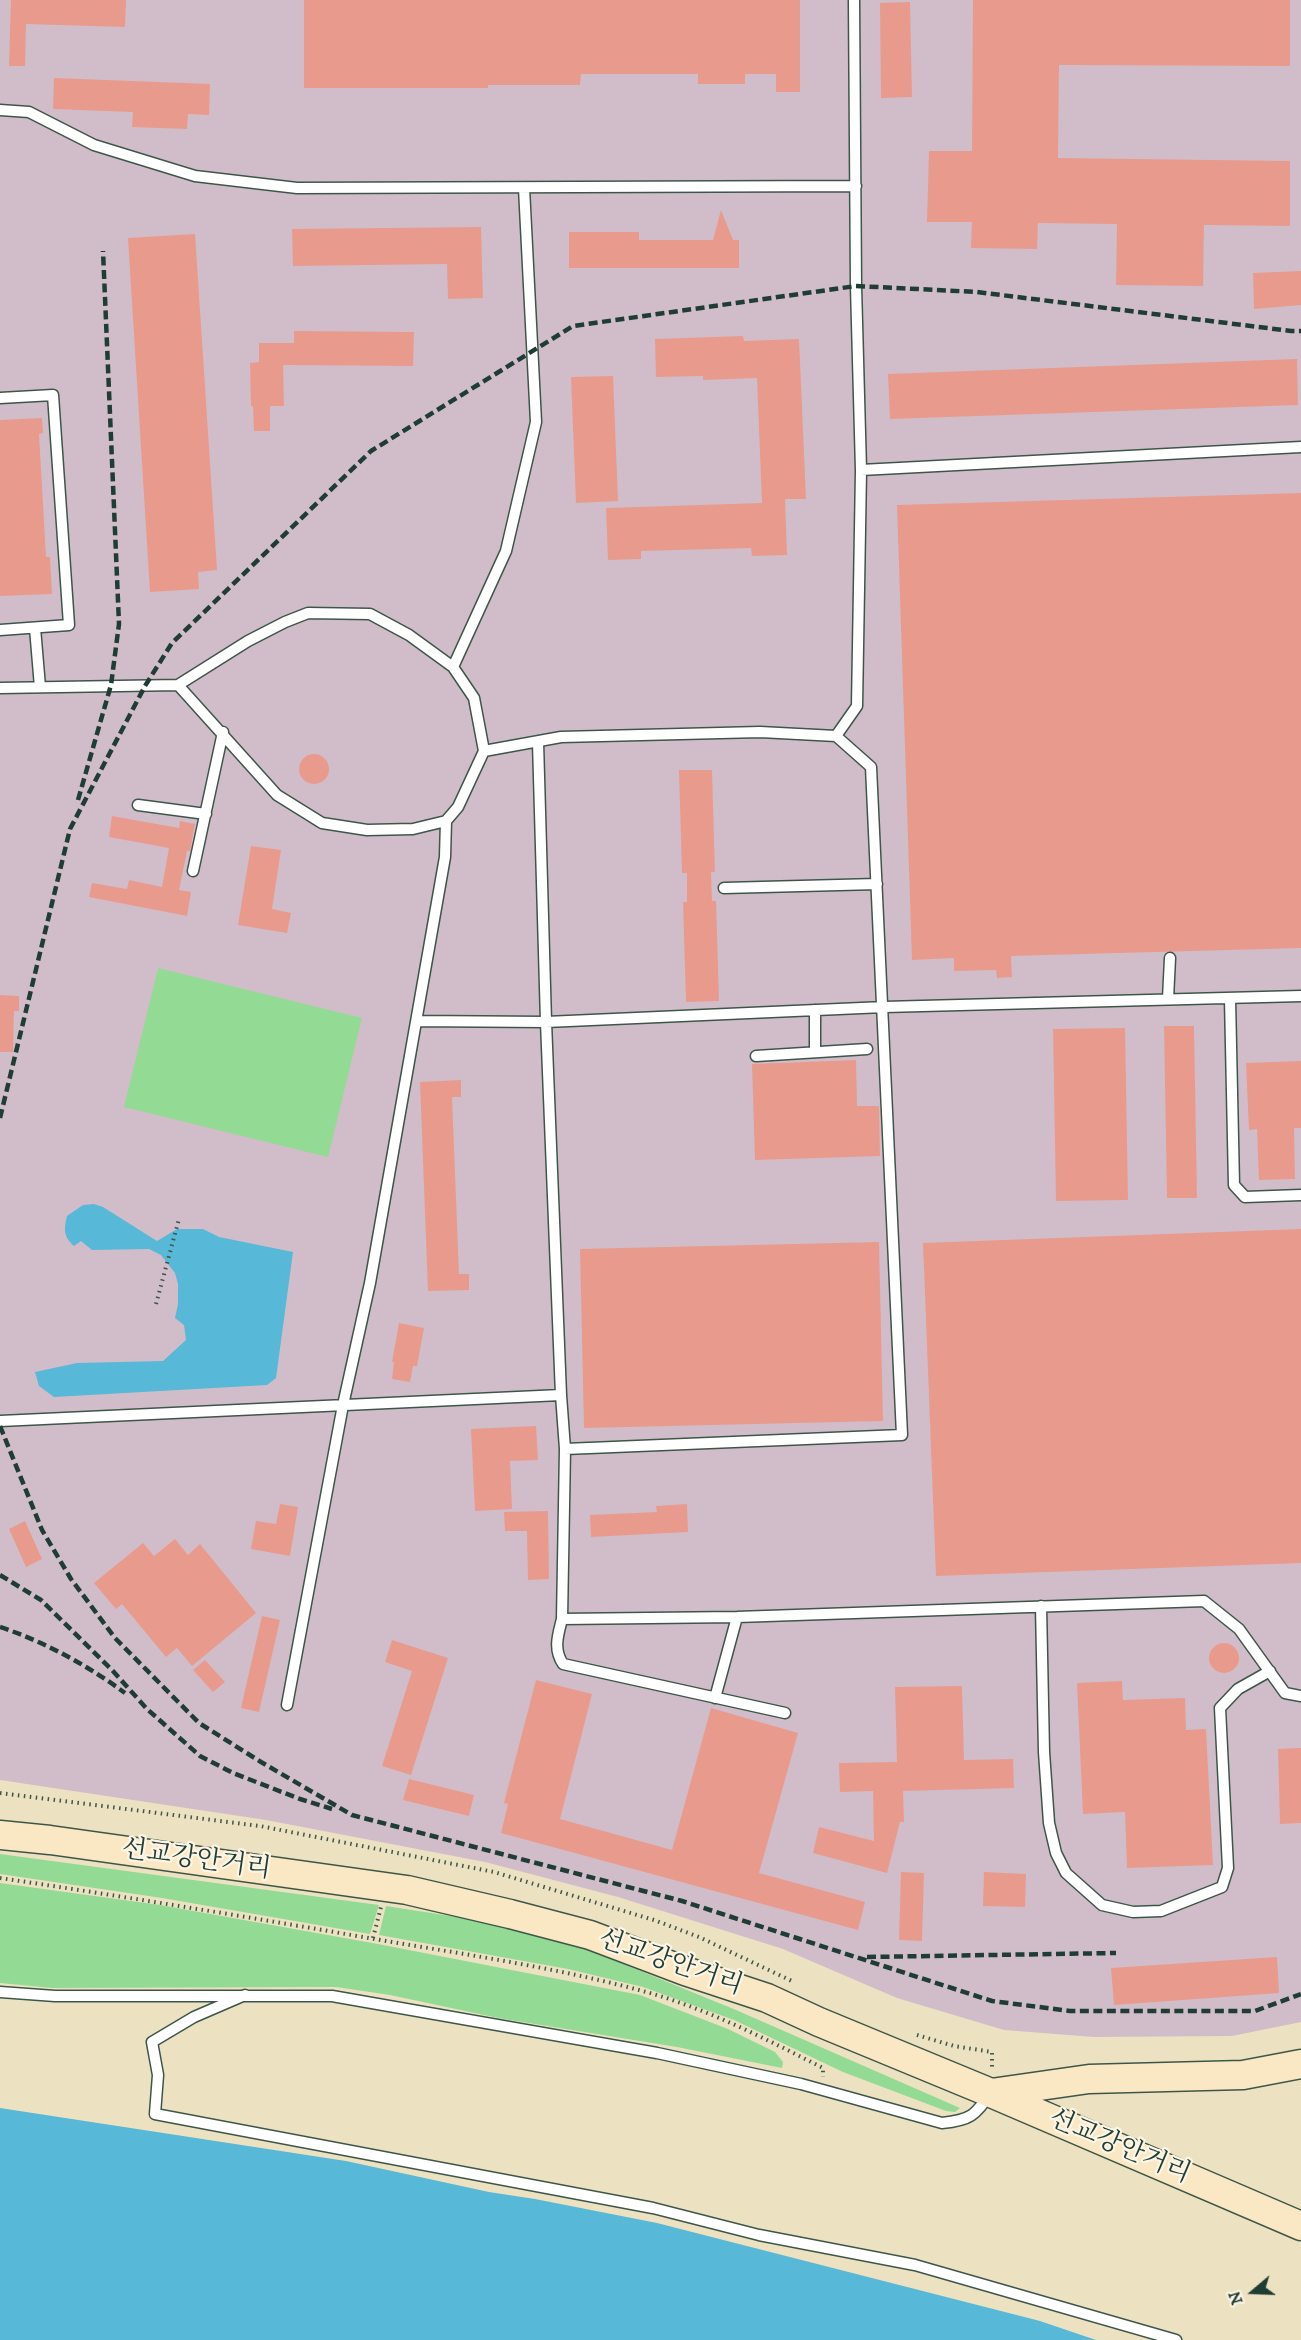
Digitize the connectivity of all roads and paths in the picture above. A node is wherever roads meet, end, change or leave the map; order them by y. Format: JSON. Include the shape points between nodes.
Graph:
{"nodes":[{"id":1,"x":854,"y":0,"type":"edge"},
{"id":2,"x":0,"y":110,"type":"edge"},
{"id":3,"x":855,"y":186,"type":"junction"},
{"id":4,"x":524,"y":188,"type":"junction"},
{"id":5,"x":0,"y":398,"type":"edge"},
{"id":6,"x":1301,"y":447,"type":"edge"},
{"id":7,"x":861,"y":470,"type":"junction"},
{"id":8,"x":35,"y":628,"type":"junction"},
{"id":9,"x":0,"y":630,"type":"edge"},
{"id":10,"x":453,"y":667,"type":"junction"},
{"id":11,"x":178,"y":685,"type":"junction"},
{"id":12,"x":39,"y":687,"type":"junction"},
{"id":13,"x":0,"y":688,"type":"edge"},
{"id":14,"x":223,"y":732,"type":"junction"},
{"id":15,"x":836,"y":736,"type":"junction"},
{"id":16,"x":538,"y":742,"type":"junction"},
{"id":17,"x":484,"y":751,"type":"junction"},
{"id":18,"x":138,"y":805,"type":"dead end"},
{"id":19,"x":206,"y":814,"type":"junction"},
{"id":20,"x":446,"y":821,"type":"junction"},
{"id":21,"x":194,"y":871,"type":"dead end"},
{"id":22,"x":877,"y":884,"type":"junction"},
{"id":23,"x":724,"y":888,"type":"dead end"},
{"id":24,"x":1170,"y":958,"type":"dead end"},
{"id":25,"x":1301,"y":996,"type":"edge"},
{"id":26,"x":1168,"y":999,"type":"junction"},
{"id":27,"x":1230,"y":999,"type":"junction"},
{"id":28,"x":884,"y":1007,"type":"junction"},
{"id":29,"x":815,"y":1010,"type":"junction"},
{"id":30,"x":417,"y":1022,"type":"junction"},
{"id":31,"x":546,"y":1022,"type":"junction"},
{"id":32,"x":867,"y":1049,"type":"dead end"},
{"id":33,"x":814,"y":1052,"type":"junction"},
{"id":34,"x":756,"y":1056,"type":"dead end"},
{"id":35,"x":1301,"y":1195,"type":"edge"},
{"id":36,"x":179,"y":1219,"type":"dead end"},
{"id":37,"x":156,"y":1304,"type":"dead end"},
{"id":38,"x":561,"y":1395,"type":"junction"},
{"id":39,"x":343,"y":1405,"type":"junction"},
{"id":40,"x":0,"y":1421,"type":"edge"},
{"id":41,"x":565,"y":1449,"type":"junction"},
{"id":42,"x":1041,"y":1606,"type":"junction"},
{"id":43,"x":737,"y":1617,"type":"junction"},
{"id":44,"x":562,"y":1619,"type":"junction"},
{"id":45,"x":1270,"y":1671,"type":"junction"},
{"id":46,"x":1301,"y":1696,"type":"edge"},
{"id":47,"x":715,"y":1698,"type":"junction"},
{"id":48,"x":287,"y":1705,"type":"dead end"},
{"id":49,"x":785,"y":1713,"type":"dead end"},
{"id":50,"x":0,"y":1835,"type":"edge"},
{"id":51,"x":0,"y":1878,"type":"edge"},
{"id":52,"x":384,"y":1899,"type":"dead end"},
{"id":53,"x":373,"y":1938,"type":"junction"},
{"id":54,"x":0,"y":1992,"type":"edge"},
{"id":55,"x":245,"y":1995,"type":"junction"},
{"id":56,"x":1301,"y":2064,"type":"edge"},
{"id":57,"x":822,"y":2090,"type":"junction"},
{"id":58,"x":991,"y":2093,"type":"junction"},
{"id":59,"x":1301,"y":2226,"type":"edge"},
{"id":60,"x":1176,"y":2340,"type":"edge"}],
"edges":[{"from":1,"to":3,"type":"lane"},
{"from":2,"to":4,"type":"lane","via":[[28,112],[94,145],[195,176],[297,188]]},
{"from":3,"to":4,"type":"lane"},
{"from":3,"to":7,"type":"lane"},
{"from":4,"to":10,"type":"lane","via":[[536,422],[506,551]]},
{"from":5,"to":8,"type":"lane","via":[[53,395],[69,625]]},
{"from":6,"to":7,"type":"lane"},
{"from":7,"to":15,"type":"lane","via":[[857,706]]},
{"from":8,"to":9,"type":"lane"},
{"from":8,"to":12,"type":"lane"},
{"from":10,"to":11,"type":"lane","via":[[409,635],[370,614],[308,613],[248,641]]},
{"from":10,"to":17,"type":"lane","via":[[474,698]]},
{"from":11,"to":12,"type":"lane"},
{"from":11,"to":14,"type":"lane"},
{"from":12,"to":13,"type":"lane"},
{"from":14,"to":19,"type":"lane"},
{"from":14,"to":20,"type":"lane","via":[[277,795],[322,823],[367,830],[413,829]]},
{"from":15,"to":16,"type":"lane","via":[[749,732],[561,737]]},
{"from":15,"to":22,"type":"lane","via":[[871,767]]},
{"from":16,"to":17,"type":"lane"},
{"from":16,"to":31,"type":"lane"},
{"from":17,"to":20,"type":"lane","via":[[458,807]]},
{"from":18,"to":19,"type":"lane"},
{"from":19,"to":21,"type":"lane"},
{"from":20,"to":30,"type":"lane","via":[[446,857]]},
{"from":22,"to":23,"type":"lane"},
{"from":22,"to":28,"type":"lane"},
{"from":24,"to":26,"type":"lane"},
{"from":25,"to":27,"type":"lane"},
{"from":26,"to":27,"type":"lane"},
{"from":26,"to":28,"type":"lane"},
{"from":27,"to":35,"type":"lane","via":[[1234,1185],[1245,1197]]},
{"from":28,"to":29,"type":"lane"},
{"from":28,"to":41,"type":"lane","via":[[902,1435]]},
{"from":29,"to":31,"type":"lane"},
{"from":29,"to":33,"type":"lane"},
{"from":30,"to":31,"type":"lane"},
{"from":30,"to":39,"type":"lane","via":[[370,1283]]},
{"from":31,"to":38,"type":"lane"},
{"from":32,"to":33,"type":"lane"},
{"from":33,"to":34,"type":"lane"},
{"from":36,"to":37,"type":"path"},
{"from":38,"to":39,"type":"lane"},
{"from":38,"to":41,"type":"lane"},
{"from":39,"to":40,"type":"lane"},
{"from":39,"to":48,"type":"lane"},
{"from":41,"to":44,"type":"lane"},
{"from":42,"to":43,"type":"lane"},
{"from":42,"to":45,"type":"lane","via":[[1204,1601],[1239,1629]]},
{"from":42,"to":45,"type":"lane","via":[[1049,1823],[1056,1853],[1066,1873],[1101,1905],[1133,1912],[1161,1911],[1222,1887],[1228,1868],[1220,1708],[1238,1689]]},
{"from":43,"to":44,"type":"lane"},
{"from":43,"to":47,"type":"lane"},
{"from":44,"to":47,"type":"lane","via":[[557,1654],[563,1664]]},
{"from":45,"to":46,"type":"lane","via":[[1285,1693]]},
{"from":47,"to":49,"type":"lane"},
{"from":50,"to":58,"type":"main road","name":"선교강안거리","via":[[407,1890],[510,1914],[590,1935],[767,1998]]},
{"from":51,"to":53,"type":"path"},
{"from":52,"to":53,"type":"path"},
{"from":53,"to":57,"type":"path","via":[[641,1990],[733,2022],[823,2067]]},
{"from":54,"to":55,"type":"lane","via":[[66,1997]]},
{"from":55,"to":57,"type":"lane","via":[[343,1997],[657,2053]]},
{"from":55,"to":60,"type":"lane","via":[[194,2017],[152,2042],[159,2075],[155,2114],[642,2206],[759,2235],[915,2265]]},
{"from":56,"to":58,"type":"main road","via":[[1243,2075],[1089,2079]]},
{"from":57,"to":58,"type":"lane","via":[[942,2123],[963,2121],[977,2112]]},
{"from":58,"to":59,"type":"main road","name":"선교강안거리"}]}
